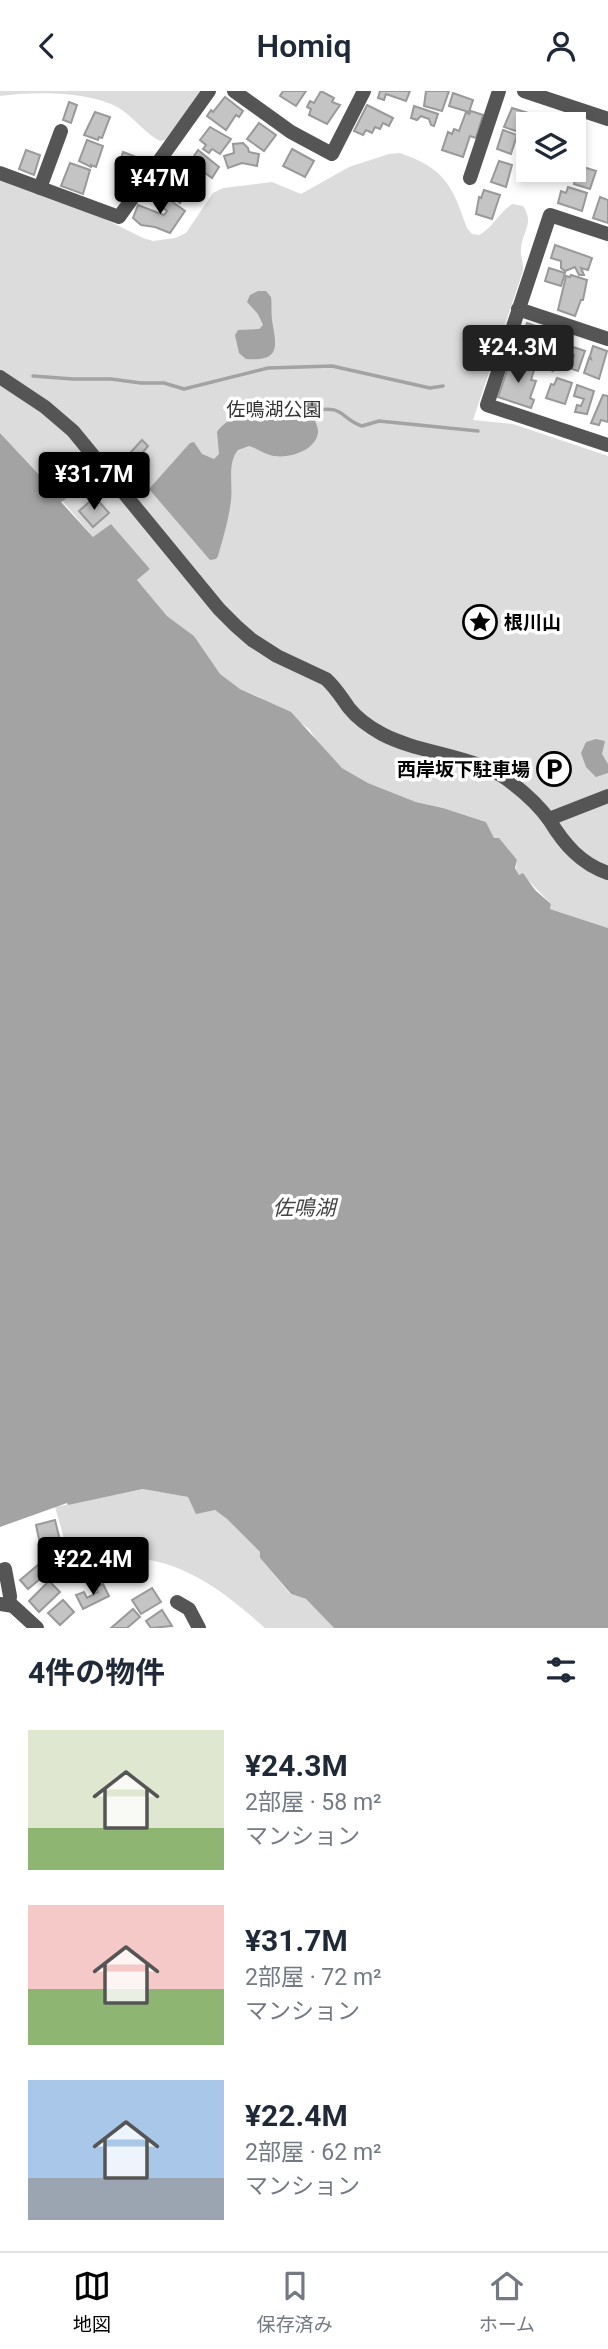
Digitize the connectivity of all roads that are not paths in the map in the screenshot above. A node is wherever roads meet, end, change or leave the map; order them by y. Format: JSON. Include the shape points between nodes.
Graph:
{"nodes":[{"id":1,"x":209,"y":91,"type":"edge"},
{"id":2,"x":234,"y":91,"type":"edge"},
{"id":3,"x":364,"y":91,"type":"edge"},
{"id":4,"x":499,"y":91,"type":"edge"},
{"id":5,"x":524,"y":91,"type":"edge"},
{"id":6,"x":567,"y":98,"type":"edge"},
{"id":7,"x":608,"y":119,"type":"edge"},
{"id":8,"x":61,"y":131,"type":"dead end"},
{"id":9,"x":0,"y":173,"type":"edge"},
{"id":10,"x":470,"y":178,"type":"dead end"},
{"id":11,"x":40,"y":188,"type":"junction"},
{"id":12,"x":608,"y":234,"type":"edge"},
{"id":13,"x":519,"y":309,"type":"junction"},
{"id":14,"x":608,"y":339,"type":"edge"},
{"id":15,"x":2,"y":378,"type":"edge"},
{"id":16,"x":608,"y":445,"type":"edge"},
{"id":17,"x":608,"y":796,"type":"edge"},
{"id":18,"x":549,"y":820,"type":"junction"},
{"id":19,"x":608,"y":873,"type":"edge"},
{"id":20,"x":2,"y":1570,"type":"edge"},
{"id":21,"x":177,"y":1602,"type":"dead end"},
{"id":22,"x":4,"y":1604,"type":"edge"},
{"id":23,"x":37,"y":1628,"type":"edge"},
{"id":24,"x":199,"y":1628,"type":"edge"}],
"edges":[{"from":1,"to":11,"type":"street","via":[[119,217]]},
{"from":2,"to":3,"type":"street","via":[[291,132],[332,154]]},
{"from":4,"to":10,"type":"street"},
{"from":5,"to":6,"type":"street"},
{"from":6,"to":7,"type":"street"},
{"from":8,"to":11,"type":"street"},
{"from":9,"to":11,"type":"street"},
{"from":12,"to":13,"type":"street","via":[[550,215]]},
{"from":13,"to":14,"type":"street"},
{"from":13,"to":16,"type":"street","via":[[487,405]]},
{"from":15,"to":18,"type":"street","via":[[73,431],[219,609],[252,641],[326,679],[350,710],[383,734],[506,778]]},
{"from":17,"to":18,"type":"street"},
{"from":18,"to":19,"type":"street","via":[[575,855]]},
{"from":20,"to":22,"type":"street","via":[[10,1596]]},
{"from":21,"to":24,"type":"street","via":[[189,1609]]},
{"from":22,"to":23,"type":"street"}]}
